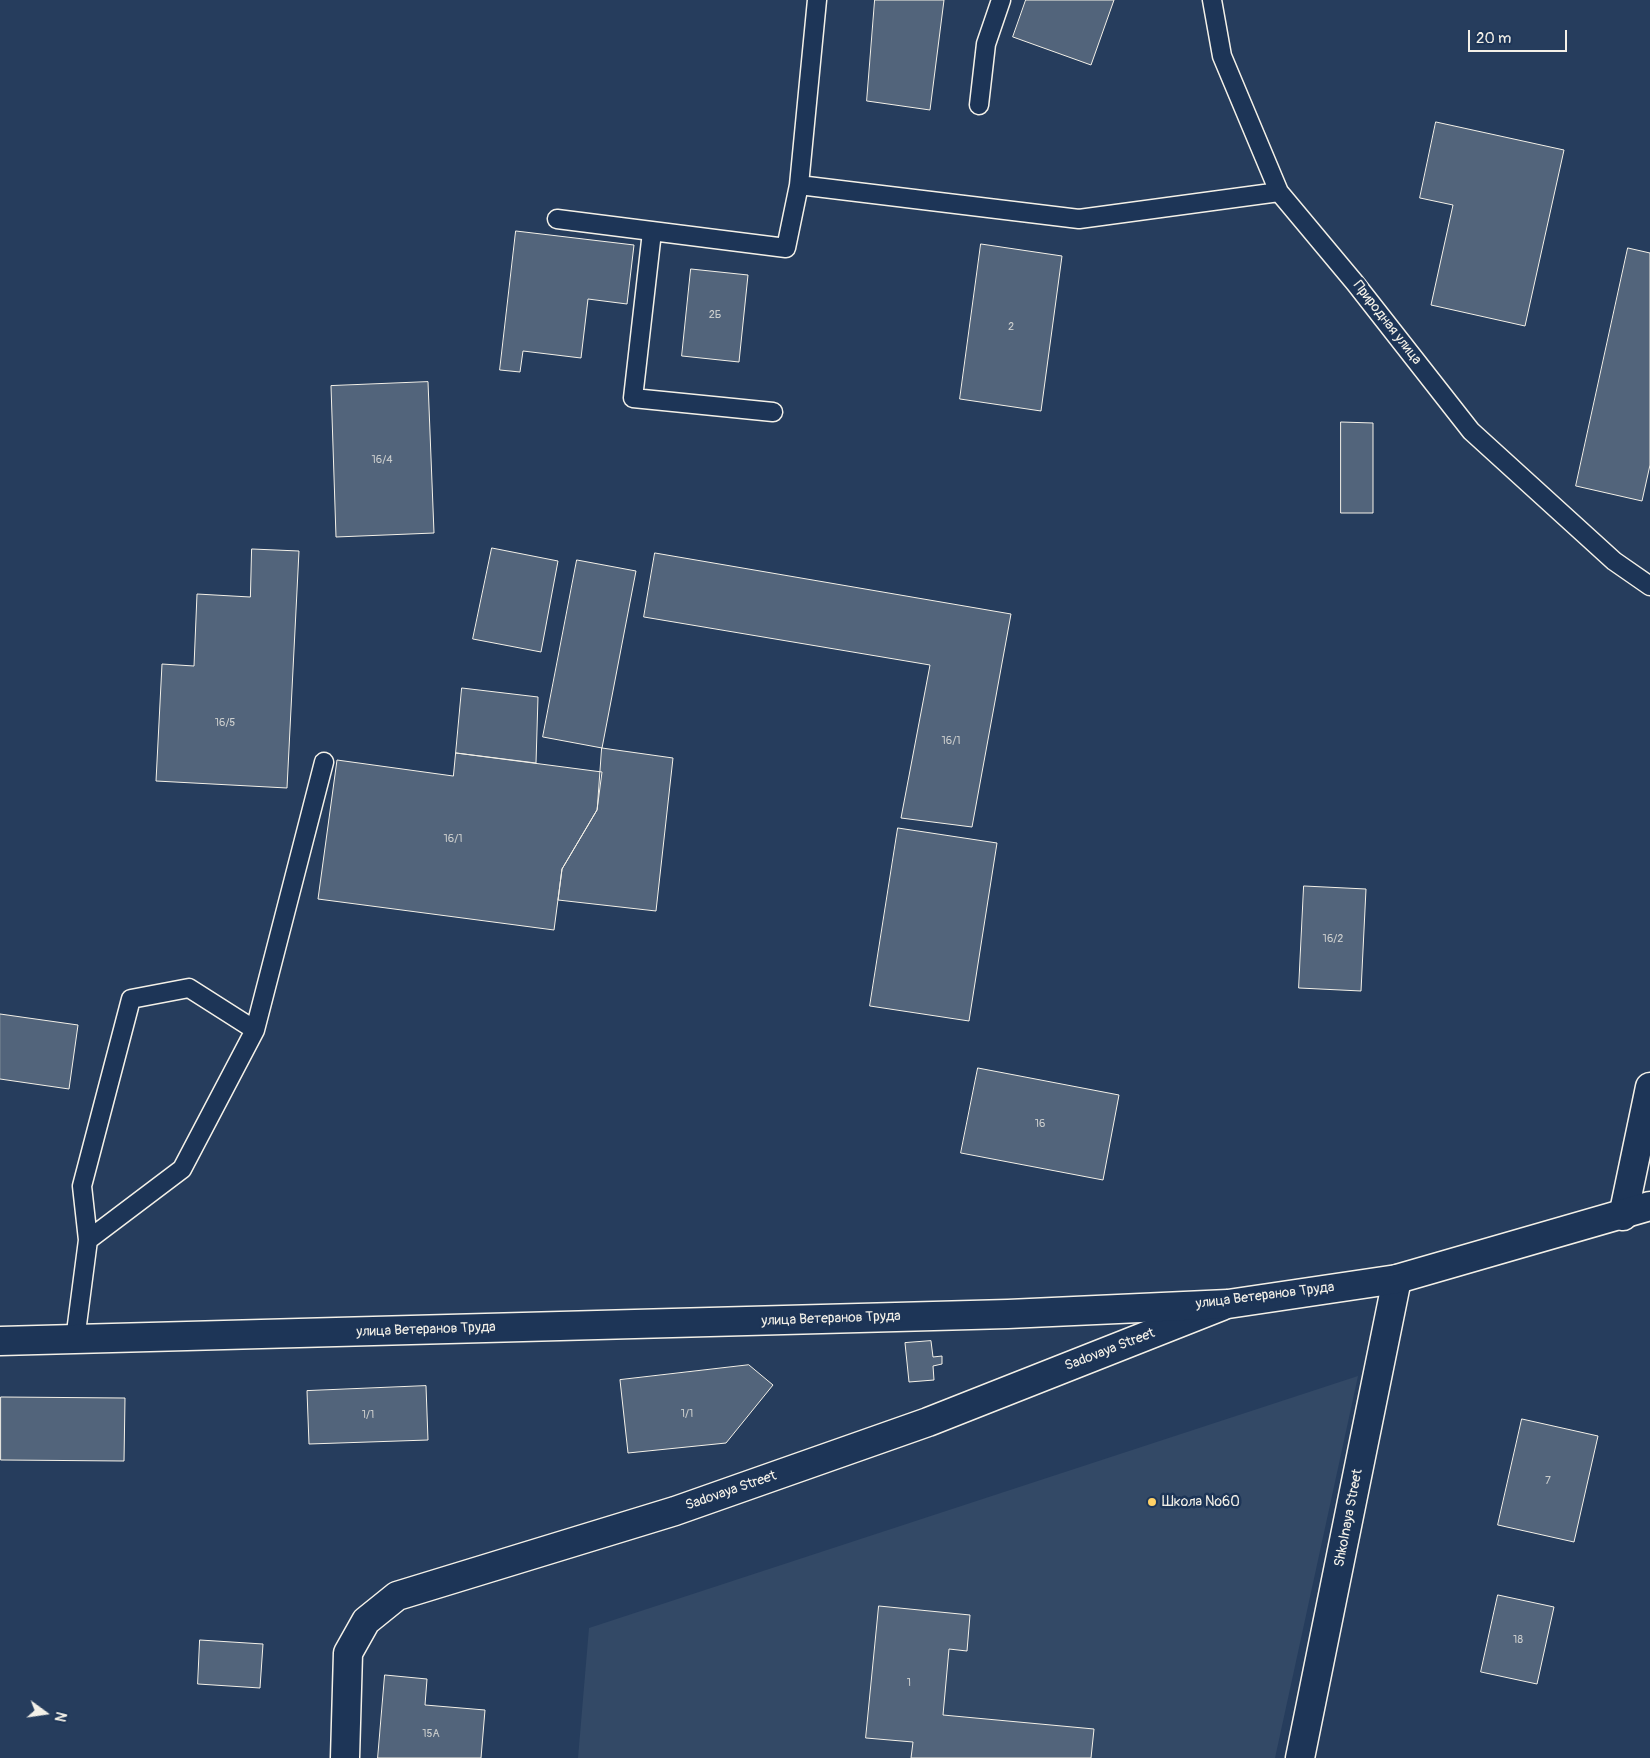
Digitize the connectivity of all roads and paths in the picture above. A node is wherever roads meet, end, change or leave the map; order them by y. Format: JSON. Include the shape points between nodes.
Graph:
{"nodes":[{"id":1,"x":817,"y":0,"type":"edge"},
{"id":2,"x":1001,"y":0,"type":"edge"},
{"id":3,"x":1212,"y":0,"type":"edge"},
{"id":4,"x":979,"y":105,"type":"dead end"},
{"id":5,"x":799,"y":185,"type":"junction"},
{"id":6,"x":1279,"y":192,"type":"junction"},
{"id":7,"x":557,"y":219,"type":"dead end"},
{"id":8,"x":652,"y":232,"type":"junction"},
{"id":9,"x":772,"y":412,"type":"dead end"},
{"id":10,"x":1650,"y":586,"type":"edge"},
{"id":11,"x":324,"y":762,"type":"dead end"},
{"id":12,"x":255,"y":1030,"type":"junction"},
{"id":13,"x":1650,"y":1087,"type":"edge"},
{"id":14,"x":1650,"y":1206,"type":"edge"},
{"id":15,"x":1623,"y":1216,"type":"junction"},
{"id":16,"x":88,"y":1240,"type":"junction"},
{"id":17,"x":1397,"y":1279,"type":"junction"},
{"id":18,"x":1228,"y":1304,"type":"junction"},
{"id":19,"x":75,"y":1340,"type":"junction"},
{"id":20,"x":0,"y":1341,"type":"edge"},
{"id":21,"x":345,"y":1758,"type":"edge"},
{"id":22,"x":1300,"y":1758,"type":"edge"}],
"edges":[{"from":1,"to":5,"type":"lane"},
{"from":2,"to":4,"type":"lane","via":[[986,44]]},
{"from":3,"to":6,"type":"lane","name":"Природная улица","via":[[1222,56]]},
{"from":5,"to":6,"type":"lane","via":[[1079,219]]},
{"from":5,"to":8,"type":"lane","via":[[786,248]]},
{"from":6,"to":10,"type":"lane","name":"Природная улица","via":[[1356,283],[1471,431],[1614,561]]},
{"from":7,"to":8,"type":"lane"},
{"from":8,"to":9,"type":"lane","via":[[633,398]]},
{"from":11,"to":12,"type":"lane"},
{"from":12,"to":16,"type":"lane","via":[[182,1169]]},
{"from":12,"to":16,"type":"lane","via":[[190,988],[131,999],[82,1186]]},
{"from":13,"to":15,"type":"street"},
{"from":14,"to":15,"type":"street","name":"улица Ветеранов Труда"},
{"from":15,"to":17,"type":"street","name":"улица Ветеранов Труда"},
{"from":16,"to":19,"type":"lane"},
{"from":17,"to":18,"type":"street","name":"улица Ветеранов Труда"},
{"from":17,"to":22,"type":"street","name":"Shkolnaya Street"},
{"from":18,"to":19,"type":"street","name":"улица Ветеранов Труда","via":[[998,1315]]},
{"from":18,"to":21,"type":"street","name":"Sadovaya Street","via":[[928,1422],[675,1511],[397,1596],[366,1621],[348,1654]]},
{"from":19,"to":20,"type":"street","name":"улица Ветеранов Труда"}]}
